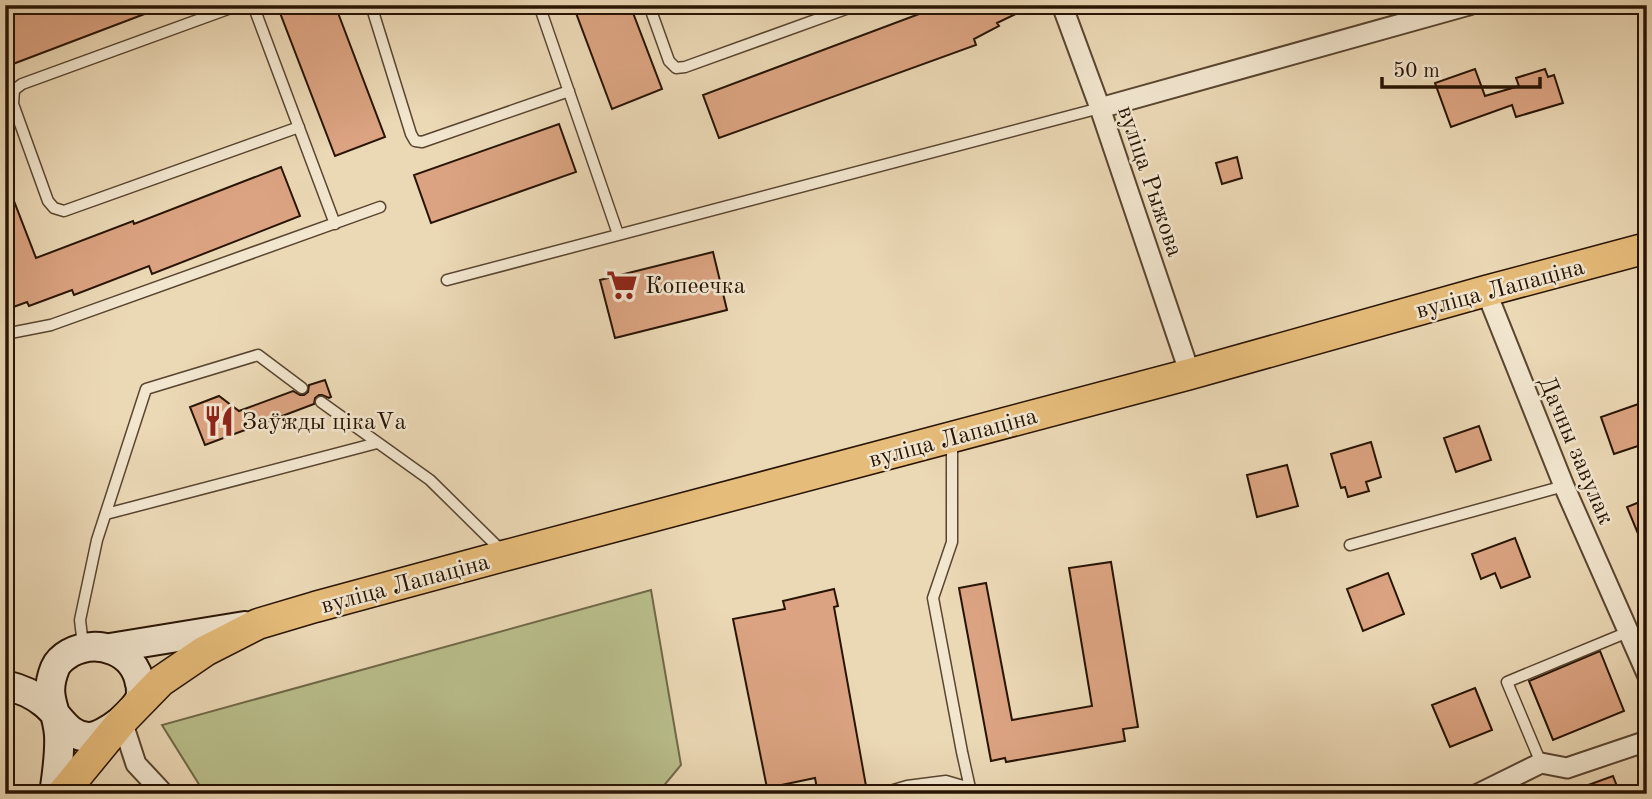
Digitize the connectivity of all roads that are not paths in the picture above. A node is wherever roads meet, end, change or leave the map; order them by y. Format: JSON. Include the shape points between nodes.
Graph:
{"nodes":[{"id":1,"x":239,"y":5,"type":"edge"},
{"id":2,"x":253,"y":5,"type":"edge"},
{"id":3,"x":371,"y":5,"type":"edge"},
{"id":4,"x":539,"y":5,"type":"edge"},
{"id":5,"x":649,"y":5,"type":"edge"},
{"id":6,"x":857,"y":5,"type":"edge"},
{"id":7,"x":1062,"y":5,"type":"edge"},
{"id":8,"x":1469,"y":5,"type":"edge"},
{"id":9,"x":569,"y":91,"type":"junction"},
{"id":10,"x":1100,"y":108,"type":"junction"},
{"id":11,"x":299,"y":127,"type":"junction"},
{"id":12,"x":380,"y":207,"type":"dead end"},
{"id":13,"x":335,"y":223,"type":"junction"},
{"id":14,"x":618,"y":234,"type":"junction"},
{"id":15,"x":1647,"y":248,"type":"edge"},
{"id":16,"x":447,"y":280,"type":"dead end"},
{"id":17,"x":1486,"y":291,"type":"junction"},
{"id":18,"x":5,"y":334,"type":"edge"},
{"id":19,"x":1190,"y":374,"type":"junction"},
{"id":20,"x":302,"y":388,"type":"dead end"},
{"id":21,"x":320,"y":402,"type":"dead end"},
{"id":22,"x":952,"y":437,"type":"junction"},
{"id":23,"x":377,"y":443,"type":"junction"},
{"id":24,"x":1564,"y":485,"type":"junction"},
{"id":25,"x":106,"y":514,"type":"junction"},
{"id":26,"x":1350,"y":545,"type":"dead end"},
{"id":27,"x":506,"y":555,"type":"junction"},
{"id":28,"x":258,"y":624,"type":"junction"},
{"id":29,"x":1628,"y":632,"type":"junction"},
{"id":30,"x":96,"y":648,"type":"junction"},
{"id":31,"x":57,"y":664,"type":"junction"},
{"id":32,"x":1647,"y":674,"type":"edge"},
{"id":33,"x":5,"y":679,"type":"edge"},
{"id":34,"x":5,"y":685,"type":"edge"},
{"id":35,"x":54,"y":712,"type":"junction"},
{"id":36,"x":122,"y":720,"type":"junction"},
{"id":37,"x":1647,"y":741,"type":"edge"},
{"id":38,"x":1541,"y":763,"type":"junction"},
{"id":39,"x":973,"y":791,"type":"edge"},
{"id":40,"x":54,"y":794,"type":"edge"},
{"id":41,"x":62,"y":794,"type":"edge"},
{"id":42,"x":164,"y":794,"type":"edge"},
{"id":43,"x":880,"y":794,"type":"edge"},
{"id":44,"x":1478,"y":794,"type":"edge"}],
"edges":[{"from":1,"to":11,"type":"lane","via":[[14,90],[13,104],[48,201],[64,211]]},
{"from":2,"to":11,"type":"lane"},
{"from":3,"to":9,"type":"lane","via":[[415,141]]},
{"from":4,"to":9,"type":"lane"},
{"from":5,"to":6,"type":"lane","via":[[669,61],[676,68]]},
{"from":7,"to":10,"type":"street","name":"вуліца Рыжова"},
{"from":8,"to":10,"type":"street"},
{"from":9,"to":14,"type":"lane"},
{"from":10,"to":14,"type":"lane"},
{"from":10,"to":19,"type":"street","name":"вуліца Рыжова"},
{"from":11,"to":13,"type":"lane"},
{"from":12,"to":13,"type":"lane"},
{"from":13,"to":18,"type":"lane","via":[[51,325]]},
{"from":14,"to":16,"type":"lane"},
{"from":15,"to":17,"type":"main road","name":"вуліца Лапаціна"},
{"from":17,"to":19,"type":"main road","name":"вуліца Лапаціна"},
{"from":17,"to":24,"type":"street","name":"Дачны завулак"},
{"from":19,"to":22,"type":"main road","name":"вуліца Лапаціна"},
{"from":20,"to":25,"type":"lane","via":[[258,355],[146,389]]},
{"from":21,"to":23,"type":"lane"},
{"from":22,"to":27,"type":"main road","name":"вуліца Лапаціна"},
{"from":22,"to":39,"type":"lane","via":[[952,542],[933,598]]},
{"from":23,"to":25,"type":"lane"},
{"from":23,"to":27,"type":"lane","via":[[430,480]]},
{"from":24,"to":26,"type":"lane"},
{"from":24,"to":29,"type":"street","name":"Дачны завулак"},
{"from":25,"to":30,"type":"lane","via":[[80,620]]},
{"from":27,"to":28,"type":"main road","name":"вуліца Лапаціна"},
{"from":28,"to":30,"type":"main road","name":"вуліца Лапаціна"},
{"from":28,"to":36,"type":"main road","name":"вуліца Лапаціна","via":[[205,651],[161,681]]},
{"from":29,"to":32,"type":"street","name":"Дачны завулак"},
{"from":29,"to":38,"type":"lane","via":[[1507,682]]},
{"from":30,"to":31,"type":"main road","name":"вуліца Лапаціна","via":[[64,656]]},
{"from":30,"to":36,"type":"main road","name":"вуліца Лапаціна","via":[[120,653],[136,671],[141,695]]},
{"from":31,"to":33,"type":"main road","name":"вуліца Лапаціна"},
{"from":31,"to":35,"type":"main road","via":[[49,689]]},
{"from":34,"to":35,"type":"main road","name":"вуліца Лапаціна","via":[[38,699]]},
{"from":35,"to":36,"type":"main road","name":"вуліца Лапаціна","via":[[70,730],[89,737],[103,734]]},
{"from":35,"to":40,"type":"main road","via":[[60,751]]},
{"from":36,"to":41,"type":"main road","name":"вуліца Лапаціна"},
{"from":36,"to":42,"type":"street","via":[[136,764]]},
{"from":37,"to":38,"type":"street","via":[[1567,768]]},
{"from":38,"to":44,"type":"street"},
{"from":39,"to":43,"type":"lane","via":[[946,780]]}]}
